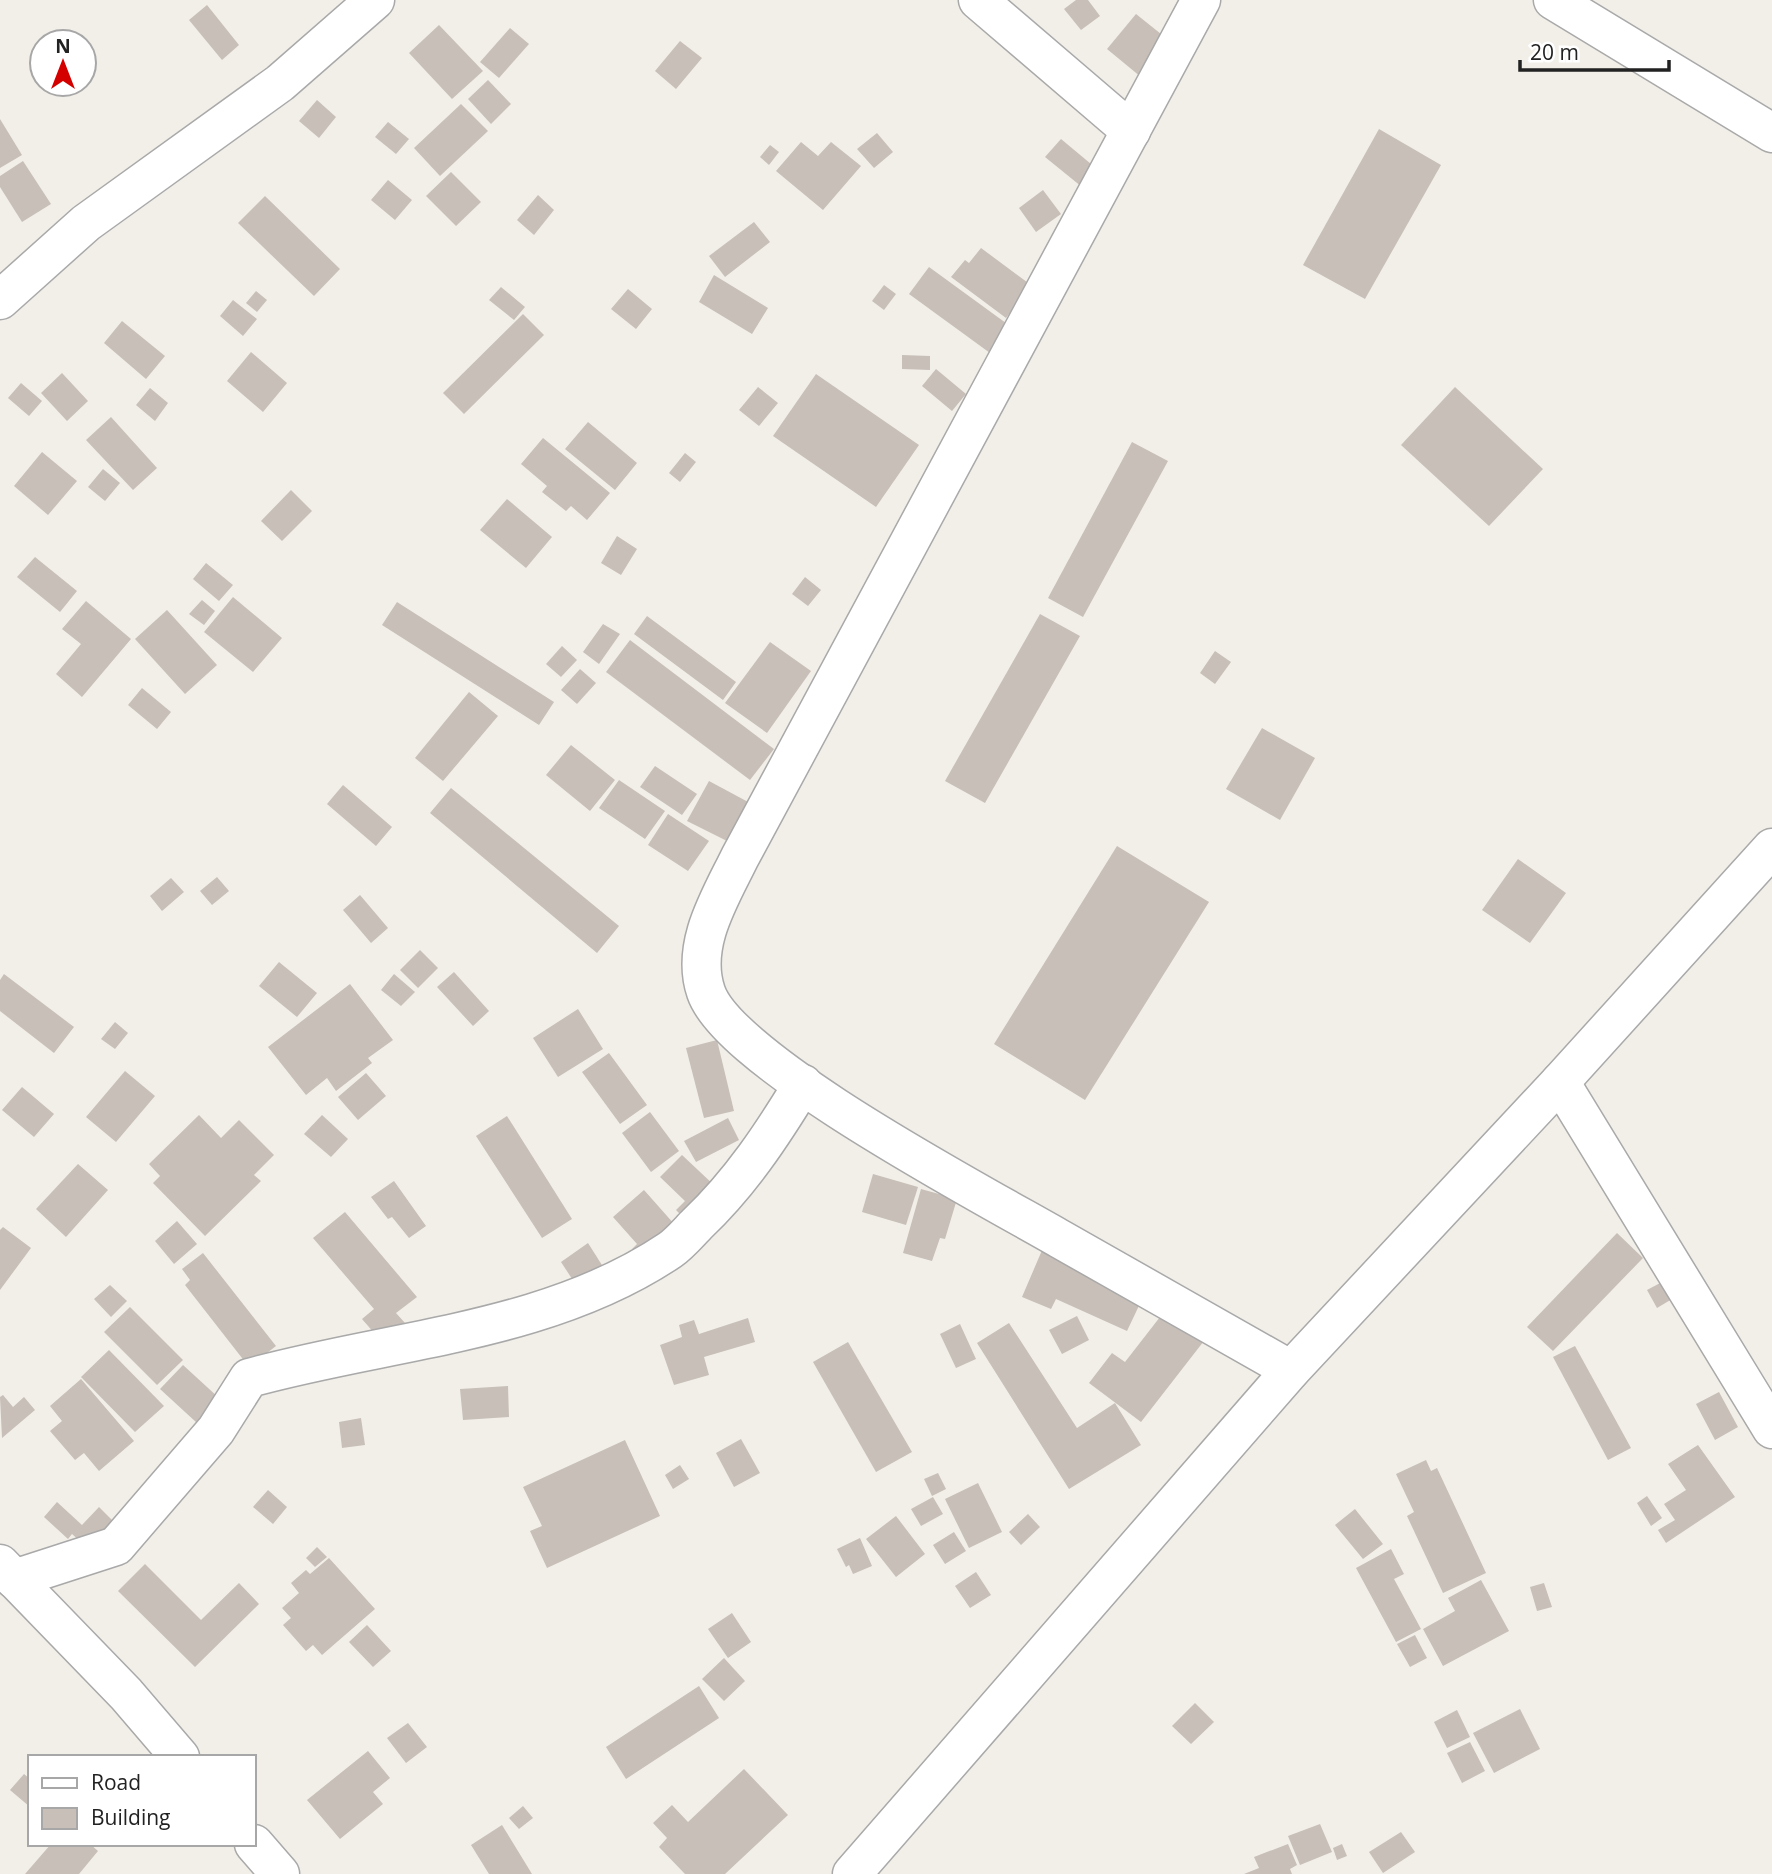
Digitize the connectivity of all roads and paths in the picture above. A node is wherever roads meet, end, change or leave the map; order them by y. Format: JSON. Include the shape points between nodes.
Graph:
{"nodes":[{"id":1,"x":375,"y":0,"type":"edge"},
{"id":2,"x":978,"y":0,"type":"edge"},
{"id":3,"x":1201,"y":0,"type":"edge"},
{"id":4,"x":1553,"y":0,"type":"edge"},
{"id":5,"x":1131,"y":131,"type":"junction"},
{"id":6,"x":1772,"y":133,"type":"edge"},
{"id":7,"x":0,"y":300,"type":"edge"},
{"id":8,"x":1772,"y":848,"type":"edge"},
{"id":9,"x":1560,"y":1082,"type":"junction"},
{"id":10,"x":803,"y":1084,"type":"junction"},
{"id":11,"x":1291,"y":1370,"type":"junction"},
{"id":12,"x":1772,"y":1429,"type":"edge"},
{"id":13,"x":7,"y":1572,"type":"edge"},
{"id":14,"x":178,"y":1755,"type":"edge"},
{"id":15,"x":256,"y":1845,"type":"edge"},
{"id":16,"x":280,"y":1874,"type":"edge"},
{"id":17,"x":852,"y":1874,"type":"edge"}],
"edges":[{"from":1,"to":7,"type":"street","via":[[280,83],[86,223]]},
{"from":2,"to":5,"type":"street"},
{"from":3,"to":5,"type":"street"},
{"from":4,"to":6,"type":"street"},
{"from":5,"to":10,"type":"street","via":[[709,922],[701,960],[706,993],[730,1029]]},
{"from":8,"to":9,"type":"street"},
{"from":9,"to":11,"type":"street"},
{"from":9,"to":12,"type":"street"},
{"from":10,"to":11,"type":"street","via":[[912,1154]]},
{"from":10,"to":13,"type":"street","via":[[729,1194],[671,1249],[587,1294],[508,1321],[249,1378],[216,1430],[116,1546]]},
{"from":11,"to":17,"type":"street"},
{"from":13,"to":14,"type":"street","via":[[126,1694]]},
{"from":15,"to":16,"type":"street"}]}
